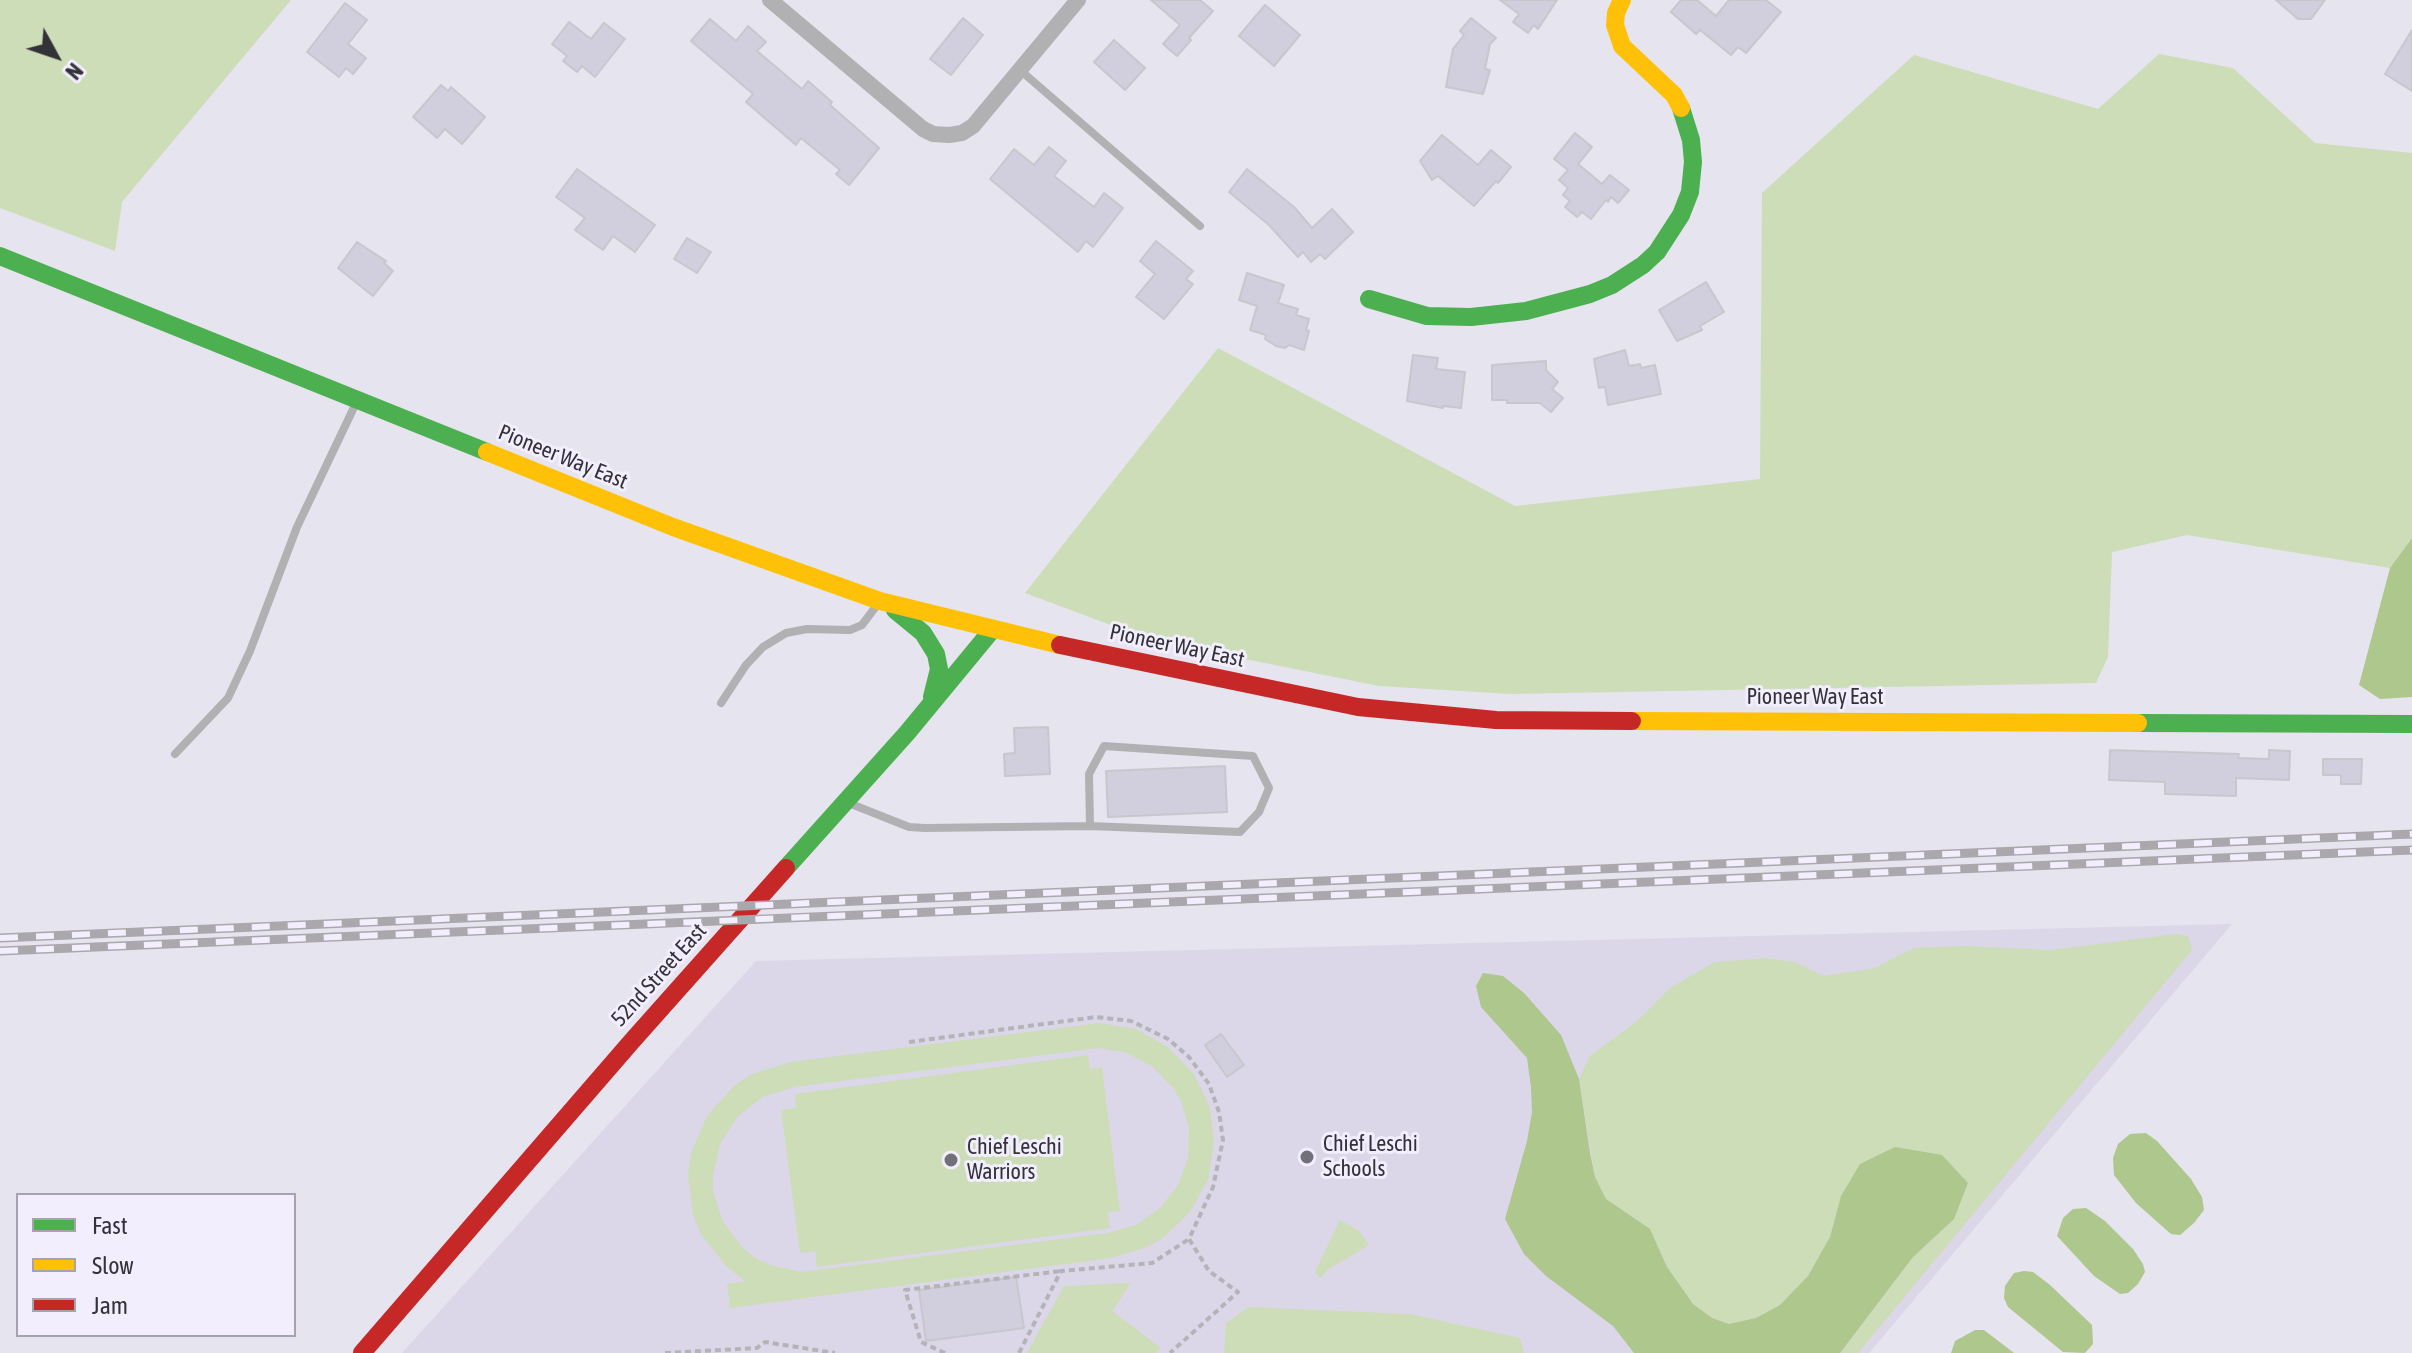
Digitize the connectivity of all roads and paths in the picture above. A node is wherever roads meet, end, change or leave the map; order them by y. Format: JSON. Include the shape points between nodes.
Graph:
{"nodes":[{"id":1,"x":770,"y":0,"type":"edge"},
{"id":2,"x":1078,"y":0,"type":"edge"},
{"id":3,"x":1622,"y":0,"type":"edge"},
{"id":4,"x":1020,"y":70,"type":"junction"},
{"id":5,"x":1200,"y":226,"type":"dead end"},
{"id":6,"x":0,"y":256,"type":"edge"},
{"id":7,"x":1369,"y":299,"type":"dead end"},
{"id":8,"x":358,"y":400,"type":"junction"},
{"id":9,"x":880,"y":601,"type":"junction"},
{"id":10,"x":992,"y":630,"type":"junction"},
{"id":11,"x":721,"y":703,"type":"dead end"},
{"id":12,"x":930,"y":704,"type":"junction"},
{"id":13,"x":2412,"y":724,"type":"edge"},
{"id":14,"x":175,"y":754,"type":"dead end"},
{"id":15,"x":845,"y":802,"type":"junction"},
{"id":16,"x":1090,"y":826,"type":"junction"},
{"id":17,"x":909,"y":1042,"type":"dead end"},
{"id":18,"x":1189,"y":1239,"type":"junction"},
{"id":19,"x":1061,"y":1271,"type":"junction"},
{"id":20,"x":362,"y":1353,"type":"edge"},
{"id":21,"x":665,"y":1353,"type":"edge"},
{"id":22,"x":835,"y":1353,"type":"edge"},
{"id":23,"x":945,"y":1353,"type":"edge"},
{"id":24,"x":1019,"y":1353,"type":"edge"},
{"id":25,"x":1170,"y":1353,"type":"edge"}],
"edges":[{"from":1,"to":4,"type":"street","via":[[933,134],[962,133],[973,126]]},
{"from":2,"to":4,"type":"street"},
{"from":3,"to":7,"type":"main road","via":[[1615,25],[1622,46],[1674,95],[1691,140],[1690,192],[1657,252],[1612,285],[1526,311],[1427,316]]},
{"from":4,"to":5,"type":"lane"},
{"from":6,"to":8,"type":"main road","name":"Pioneer Way East"},
{"from":8,"to":9,"type":"main road","name":"Pioneer Way East","via":[[673,527]]},
{"from":8,"to":14,"type":"lane","via":[[297,527],[228,698]]},
{"from":9,"to":10,"type":"main road","name":"Pioneer Way East"},
{"from":9,"to":11,"type":"lane","via":[[862,625],[850,630],[786,633],[763,647]]},
{"from":9,"to":12,"type":"main road","via":[[905,616],[933,646],[939,669]]},
{"from":10,"to":12,"type":"main road","name":"52nd Street East"},
{"from":10,"to":13,"type":"main road","name":"Pioneer Way East","via":[[1358,707],[1496,720]]},
{"from":12,"to":15,"type":"main road","name":"52nd Street East"},
{"from":15,"to":16,"type":"lane","via":[[909,827]]},
{"from":15,"to":20,"type":"main road","name":"52nd Street East"},
{"from":16,"to":16,"type":"lane","via":[[1240,832],[1259,812],[1269,788],[1253,756],[1104,746],[1089,774]]},
{"from":17,"to":18,"type":"path","via":[[1096,1017],[1131,1021],[1168,1039],[1209,1084],[1223,1140],[1213,1187]]},
{"from":18,"to":19,"type":"path","via":[[1152,1263]]},
{"from":18,"to":25,"type":"path","via":[[1209,1271],[1238,1292]]},
{"from":19,"to":23,"type":"path","via":[[905,1290],[921,1342]]},
{"from":19,"to":24,"type":"path"},
{"from":21,"to":22,"type":"path","via":[[757,1348],[765,1342]]}]}
